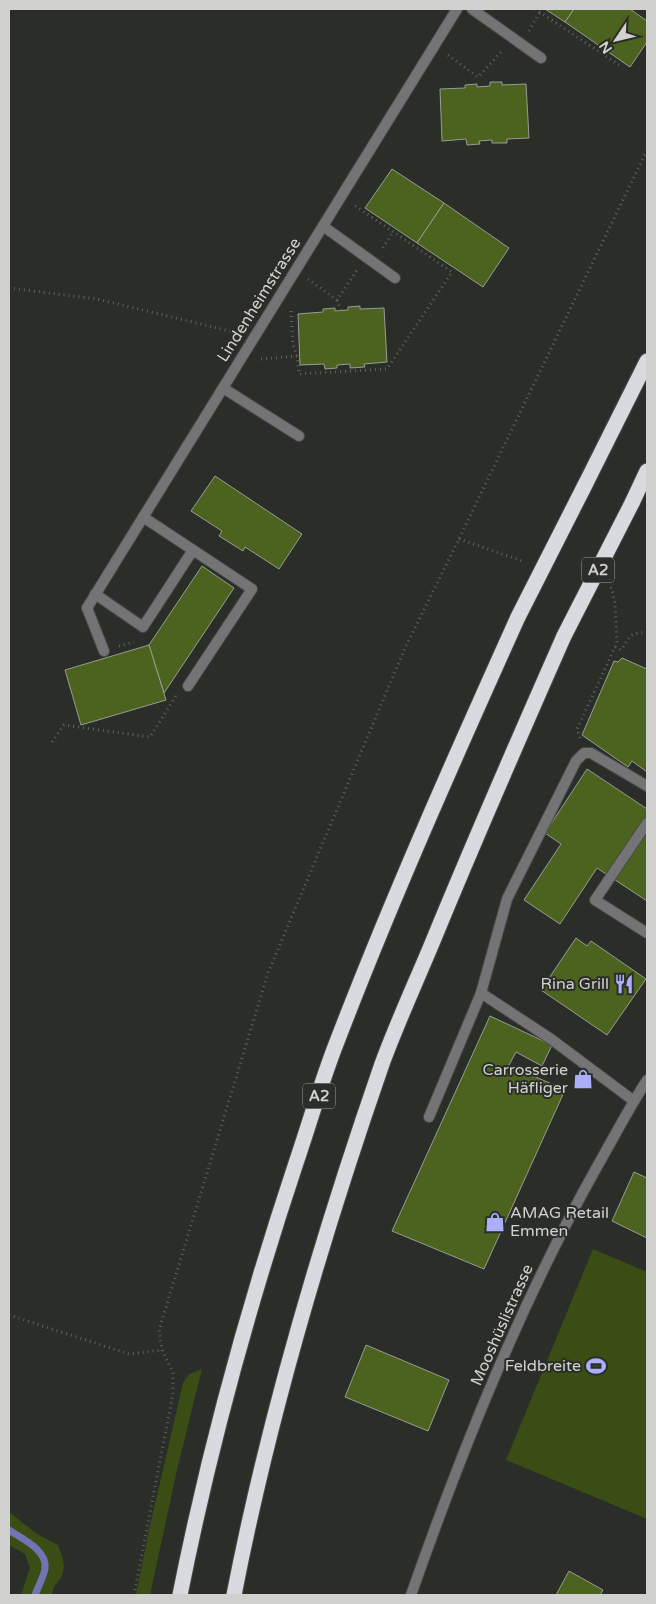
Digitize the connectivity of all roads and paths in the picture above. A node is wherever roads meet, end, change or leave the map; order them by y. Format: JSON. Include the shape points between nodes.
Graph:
{"nodes":[{"id":1,"x":457,"y":9,"type":"edge"},
{"id":2,"x":472,"y":9,"type":"edge"},
{"id":3,"x":535,"y":9,"type":"edge"},
{"id":4,"x":514,"y":38,"type":"junction"},
{"id":5,"x":435,"y":45,"type":"junction"},
{"id":6,"x":541,"y":58,"type":"dead end"},
{"id":7,"x":622,"y":67,"type":"dead end"},
{"id":8,"x":647,"y":150,"type":"edge"},
{"id":9,"x":341,"y":196,"type":"junction"},
{"id":10,"x":323,"y":226,"type":"junction"},
{"id":11,"x":366,"y":257,"type":"junction"},
{"id":12,"x":295,"y":271,"type":"junction"},
{"id":13,"x":395,"y":278,"type":"dead end"},
{"id":14,"x":9,"y":288,"type":"edge"},
{"id":15,"x":277,"y":300,"type":"junction"},
{"id":16,"x":337,"y":300,"type":"junction"},
{"id":17,"x":341,"y":311,"type":"dead end"},
{"id":18,"x":254,"y":337,"type":"junction"},
{"id":19,"x":245,"y":352,"type":"junction"},
{"id":20,"x":297,"y":356,"type":"junction"},
{"id":21,"x":647,"y":361,"type":"edge"},
{"id":22,"x":223,"y":388,"type":"junction"},
{"id":23,"x":299,"y":436,"type":"dead end"},
{"id":24,"x":647,"y":471,"type":"edge"},
{"id":25,"x":143,"y":517,"type":"junction"},
{"id":26,"x":193,"y":550,"type":"junction"},
{"id":27,"x":95,"y":594,"type":"junction"},
{"id":28,"x":143,"y":627,"type":"junction"},
{"id":29,"x":647,"y":633,"type":"edge"},
{"id":30,"x":615,"y":647,"type":"dead end"},
{"id":31,"x":104,"y":651,"type":"joint"},
{"id":32,"x":188,"y":686,"type":"joint"},
{"id":33,"x":52,"y":742,"type":"dead end"},
{"id":34,"x":647,"y":786,"type":"edge"},
{"id":35,"x":647,"y":823,"type":"edge"},
{"id":36,"x":647,"y":933,"type":"edge"},
{"id":37,"x":481,"y":993,"type":"junction"},
{"id":38,"x":647,"y":1080,"type":"edge"},
{"id":39,"x":634,"y":1101,"type":"junction"},
{"id":40,"x":429,"y":1117,"type":"dead end"},
{"id":41,"x":9,"y":1315,"type":"edge"},
{"id":42,"x":162,"y":1350,"type":"junction"},
{"id":43,"x":134,"y":1595,"type":"edge"},
{"id":44,"x":180,"y":1595,"type":"edge"},
{"id":45,"x":234,"y":1595,"type":"edge"},
{"id":46,"x":411,"y":1595,"type":"edge"}],
"edges":[{"from":1,"to":5,"type":"street","name":"Lindenheimstrasse"},
{"from":2,"to":4,"type":"street"},
{"from":3,"to":7,"type":"path"},
{"from":4,"to":5,"type":"path","via":[[478,77]]},
{"from":4,"to":6,"type":"street"},
{"from":5,"to":9,"type":"street","name":"Lindenheimstrasse"},
{"from":8,"to":42,"type":"path","via":[[405,648],[268,973],[159,1330]]},
{"from":9,"to":10,"type":"street","name":"Lindenheimstrasse"},
{"from":9,"to":20,"type":"path","via":[[452,272],[388,370],[299,374]]},
{"from":10,"to":11,"type":"street"},
{"from":10,"to":12,"type":"street","name":"Lindenheimstrasse"},
{"from":11,"to":13,"type":"street"},
{"from":11,"to":16,"type":"path"},
{"from":12,"to":15,"type":"street","name":"Lindenheimstrasse"},
{"from":12,"to":16,"type":"path"},
{"from":14,"to":18,"type":"path","via":[[97,298]]},
{"from":15,"to":18,"type":"street","name":"Lindenheimstrasse"},
{"from":15,"to":20,"type":"path","via":[[291,309]]},
{"from":16,"to":17,"type":"path"},
{"from":18,"to":19,"type":"street","name":"Lindenheimstrasse"},
{"from":19,"to":20,"type":"path","via":[[256,359]]},
{"from":19,"to":22,"type":"street","name":"Lindenheimstrasse"},
{"from":21,"to":44,"type":"highway","number":"A2","bridge":true,"via":[[518,617],[423,828],[337,1041],[271,1239],[223,1407]]},
{"from":22,"to":23,"type":"street"},
{"from":22,"to":25,"type":"street","name":"Lindenheimstrasse"},
{"from":24,"to":45,"type":"highway","number":"A2","bridge":true,"via":[[564,636],[383,1062],[318,1259],[279,1400]]},
{"from":25,"to":26,"type":"street"},
{"from":25,"to":27,"type":"street","name":"Lindenheimstrasse"},
{"from":26,"to":28,"type":"street"},
{"from":26,"to":32,"type":"street","via":[[252,589]]},
{"from":27,"to":28,"type":"street"},
{"from":27,"to":31,"type":"street","name":"Lindenheimstrasse","via":[[87,608]]},
{"from":28,"to":31,"type":"path","via":[[142,639]]},
{"from":29,"to":30,"type":"path","via":[[636,632],[621,650]]},
{"from":32,"to":33,"type":"path","via":[[178,693],[150,737],[64,724]]},
{"from":34,"to":37,"type":"street","via":[[592,753],[584,753],[576,761],[508,899]]},
{"from":35,"to":36,"type":"street","via":[[595,900]]},
{"from":37,"to":39,"type":"street","via":[[551,1039]]},
{"from":37,"to":40,"type":"street"},
{"from":38,"to":39,"type":"street","name":"Mooshüslistrasse"},
{"from":39,"to":46,"type":"street","name":"Mooshüslistrasse","via":[[577,1202],[510,1340],[445,1499]]},
{"from":41,"to":42,"type":"path","via":[[129,1354]]},
{"from":42,"to":43,"type":"path","via":[[173,1373],[173,1394]]}]}
